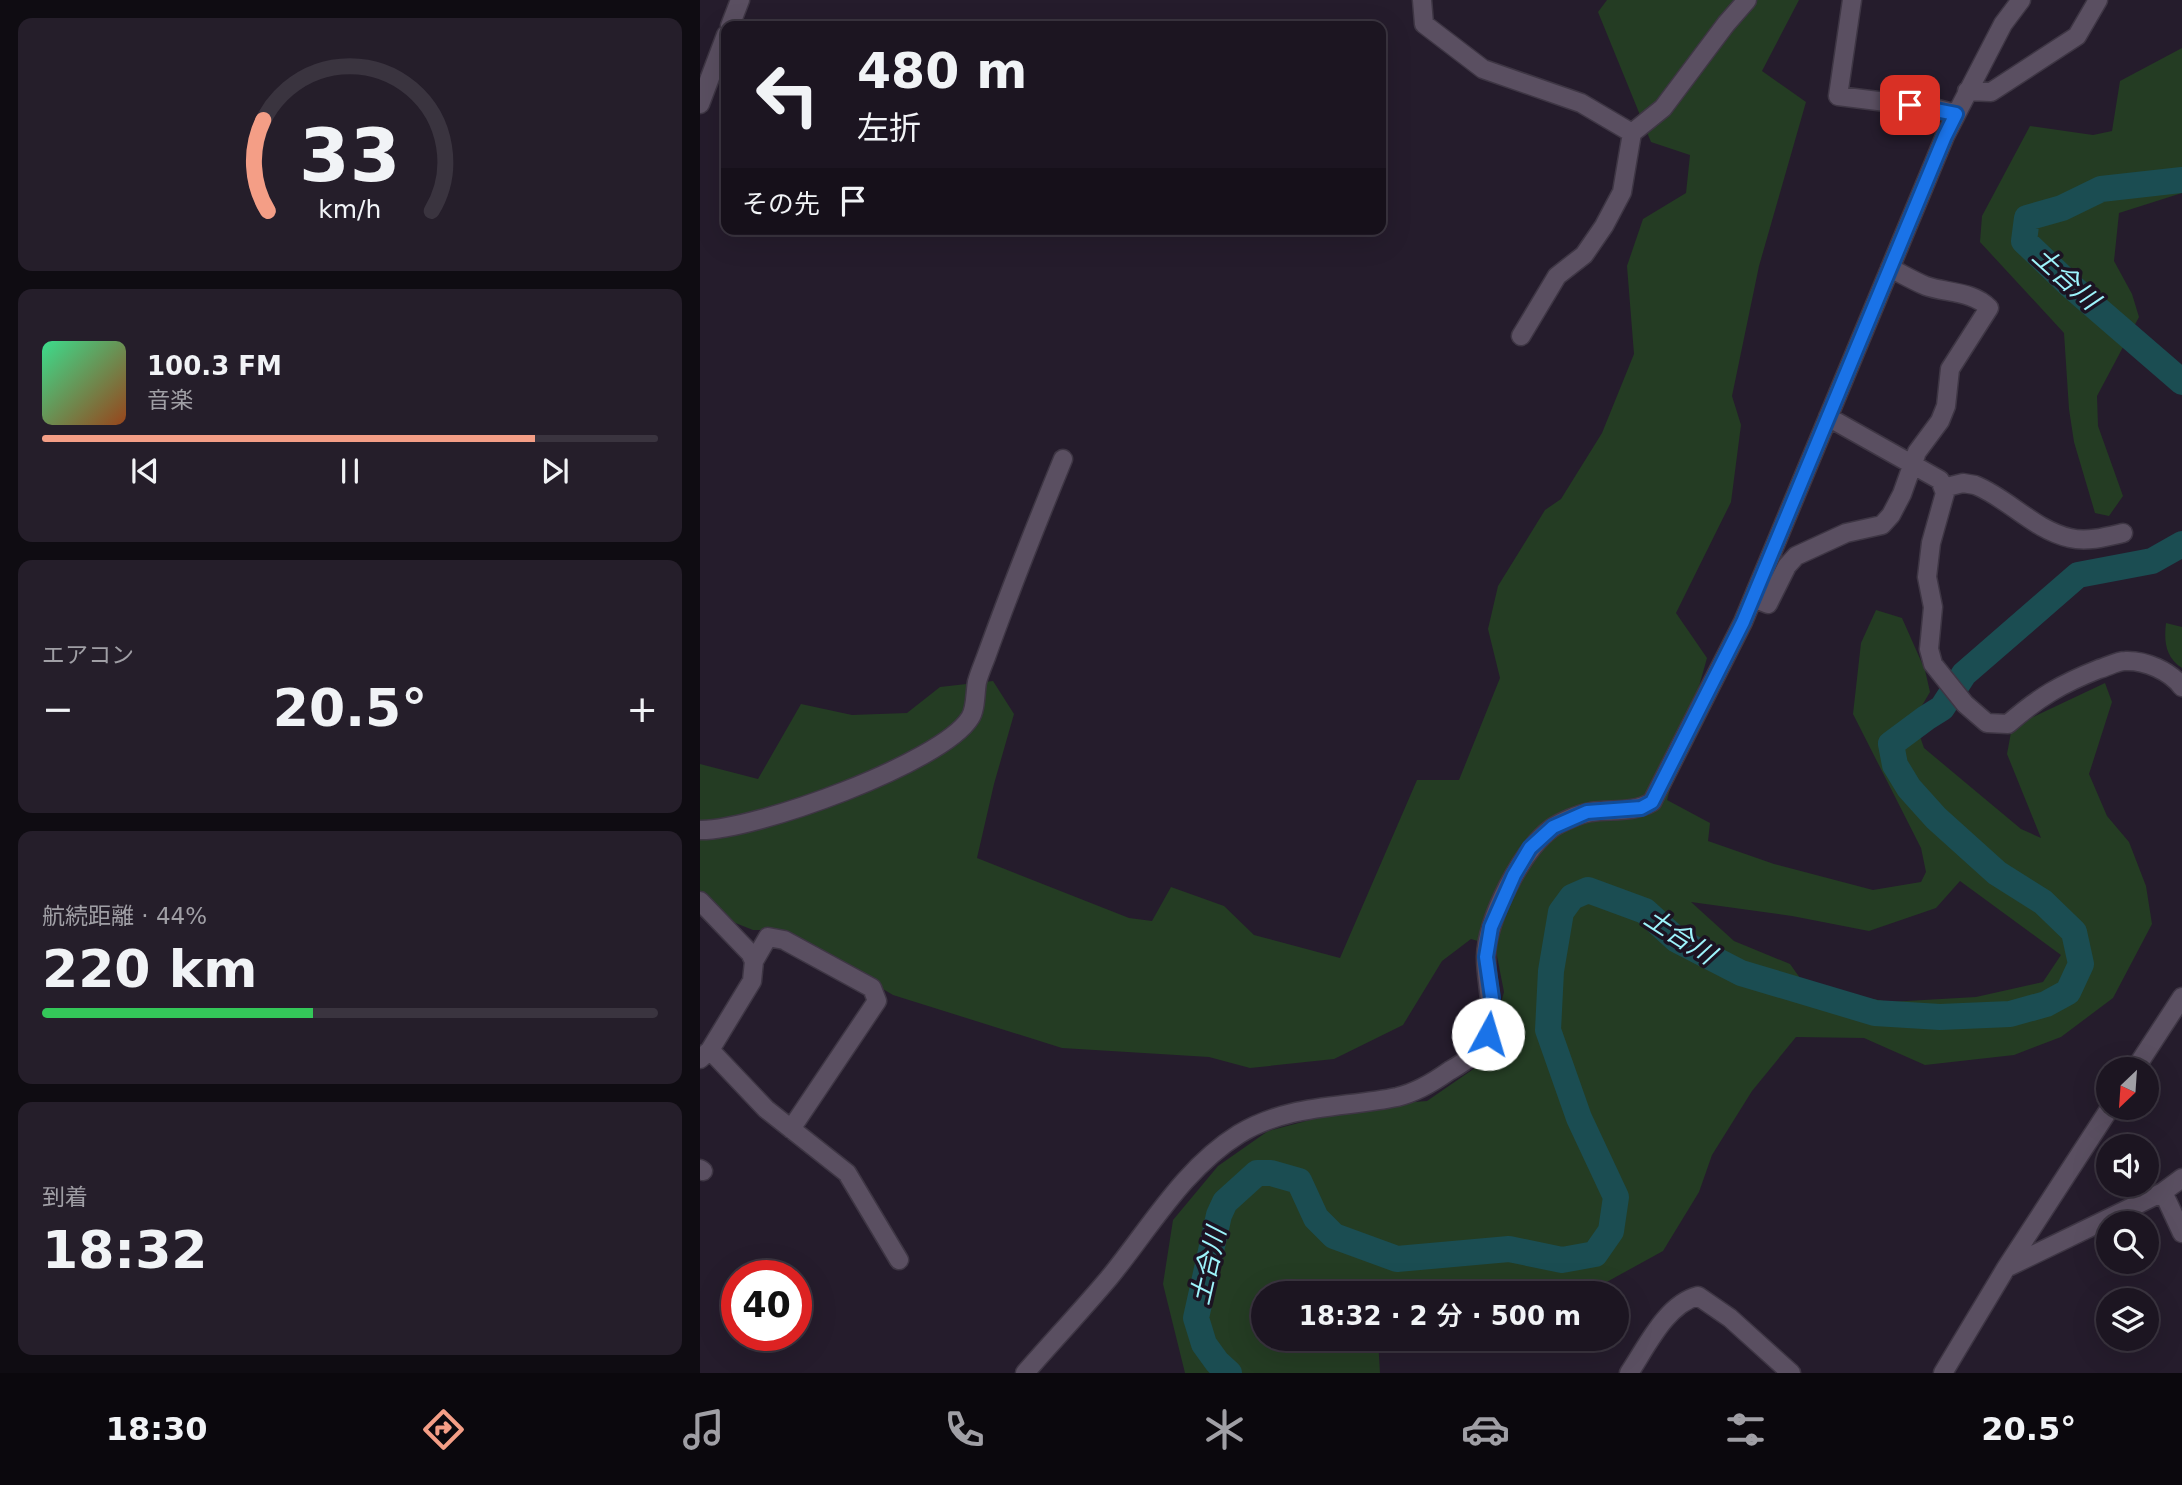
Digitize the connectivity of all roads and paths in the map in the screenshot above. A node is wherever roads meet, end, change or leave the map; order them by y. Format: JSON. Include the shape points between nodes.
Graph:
{"nodes":[{"id":1,"x":740,"y":0,"type":"edge"},
{"id":2,"x":1422,"y":0,"type":"edge"},
{"id":3,"x":1747,"y":0,"type":"edge"},
{"id":4,"x":1852,"y":0,"type":"edge"},
{"id":5,"x":2021,"y":0,"type":"edge"},
{"id":6,"x":2098,"y":0,"type":"edge"},
{"id":7,"x":732,"y":21,"type":"edge"},
{"id":8,"x":721,"y":48,"type":"edge"},
{"id":9,"x":1967,"y":91,"type":"junction"},
{"id":10,"x":700,"y":104,"type":"edge"},
{"id":11,"x":1956,"y":114,"type":"junction"},
{"id":12,"x":1632,"y":133,"type":"junction"},
{"id":13,"x":1890,"y":268,"type":"junction"},
{"id":14,"x":1521,"y":336,"type":"dead end"},
{"id":15,"x":1828,"y":417,"type":"junction"},
{"id":16,"x":1063,"y":459,"type":"dead end"},
{"id":17,"x":1915,"y":464,"type":"junction"},
{"id":18,"x":1943,"y":488,"type":"junction"},
{"id":19,"x":2123,"y":533,"type":"dead end"},
{"id":20,"x":1753,"y":598,"type":"junction"},
{"id":21,"x":2182,"y":687,"type":"edge"},
{"id":22,"x":700,"y":830,"type":"edge"},
{"id":23,"x":700,"y":901,"type":"edge"},
{"id":24,"x":754,"y":961,"type":"junction"},
{"id":25,"x":2182,"y":997,"type":"edge"},
{"id":26,"x":705,"y":1054,"type":"edge"},
{"id":27,"x":2143,"y":1057,"type":"edge"},
{"id":28,"x":2102,"y":1120,"type":"edge"},
{"id":29,"x":791,"y":1129,"type":"junction"},
{"id":30,"x":2182,"y":1178,"type":"edge"},
{"id":31,"x":2163,"y":1192,"type":"junction"},
{"id":32,"x":2182,"y":1233,"type":"edge"},
{"id":33,"x":899,"y":1260,"type":"dead end"},
{"id":34,"x":2007,"y":1268,"type":"junction"},
{"id":35,"x":1025,"y":1373,"type":"edge"},
{"id":36,"x":1629,"y":1373,"type":"edge"},
{"id":37,"x":1791,"y":1373,"type":"edge"},
{"id":38,"x":1943,"y":1373,"type":"edge"}],
"edges":[{"from":1,"to":7,"type":"street"},
{"from":2,"to":12,"type":"street","via":[[1424,24],[1483,69],[1581,103]]},
{"from":3,"to":12,"type":"street","via":[[1663,108]]},
{"from":4,"to":11,"type":"street","via":[[1838,96]]},
{"from":5,"to":9,"type":"street"},
{"from":6,"to":9,"type":"street","via":[[2077,36],[1991,92]]},
{"from":8,"to":10,"type":"street"},
{"from":9,"to":11,"type":"street"},
{"from":11,"to":13,"type":"street"},
{"from":12,"to":14,"type":"street","via":[[1622,192],[1604,226],[1584,255],[1557,276]]},
{"from":13,"to":15,"type":"street"},
{"from":13,"to":17,"type":"street","via":[[1989,308],[1950,369],[1946,405],[1917,452]]},
{"from":15,"to":17,"type":"street"},
{"from":15,"to":20,"type":"street"},
{"from":16,"to":22,"type":"street","via":[[985,660],[972,716],[960,732],[911,763],[849,789],[754,822]]},
{"from":17,"to":18,"type":"street","via":[[1940,480]]},
{"from":17,"to":20,"type":"street","via":[[1882,525],[1846,533],[1796,556],[1768,604]]},
{"from":18,"to":19,"type":"street","via":[[1975,485],[2070,538],[2099,539]]},
{"from":18,"to":21,"type":"street","via":[[1927,577],[1933,607],[1929,649],[1933,664],[1987,723],[2008,724],[2057,686],[2124,661],[2153,666]]},
{"from":20,"to":35,"type":"street","via":[[1652,802],[1641,808],[1587,812],[1553,827],[1530,848],[1491,927],[1486,957],[1492,998],[1488,1034],[1470,1057],[1441,1077],[1399,1096],[1287,1113],[1241,1132],[1182,1182],[1109,1278]]},
{"from":23,"to":24,"type":"street"},
{"from":24,"to":26,"type":"street","via":[[752,981]]},
{"from":24,"to":29,"type":"street","via":[[768,937],[784,940],[872,988],[877,1001]]},
{"from":25,"to":27,"type":"street"},
{"from":26,"to":29,"type":"street"},
{"from":28,"to":34,"type":"street"},
{"from":29,"to":33,"type":"street","via":[[847,1173]]},
{"from":30,"to":31,"type":"street"},
{"from":31,"to":32,"type":"street"},
{"from":31,"to":34,"type":"street"},
{"from":34,"to":38,"type":"street"},
{"from":36,"to":37,"type":"street","via":[[1663,1323],[1683,1301],[1698,1296]]}]}
